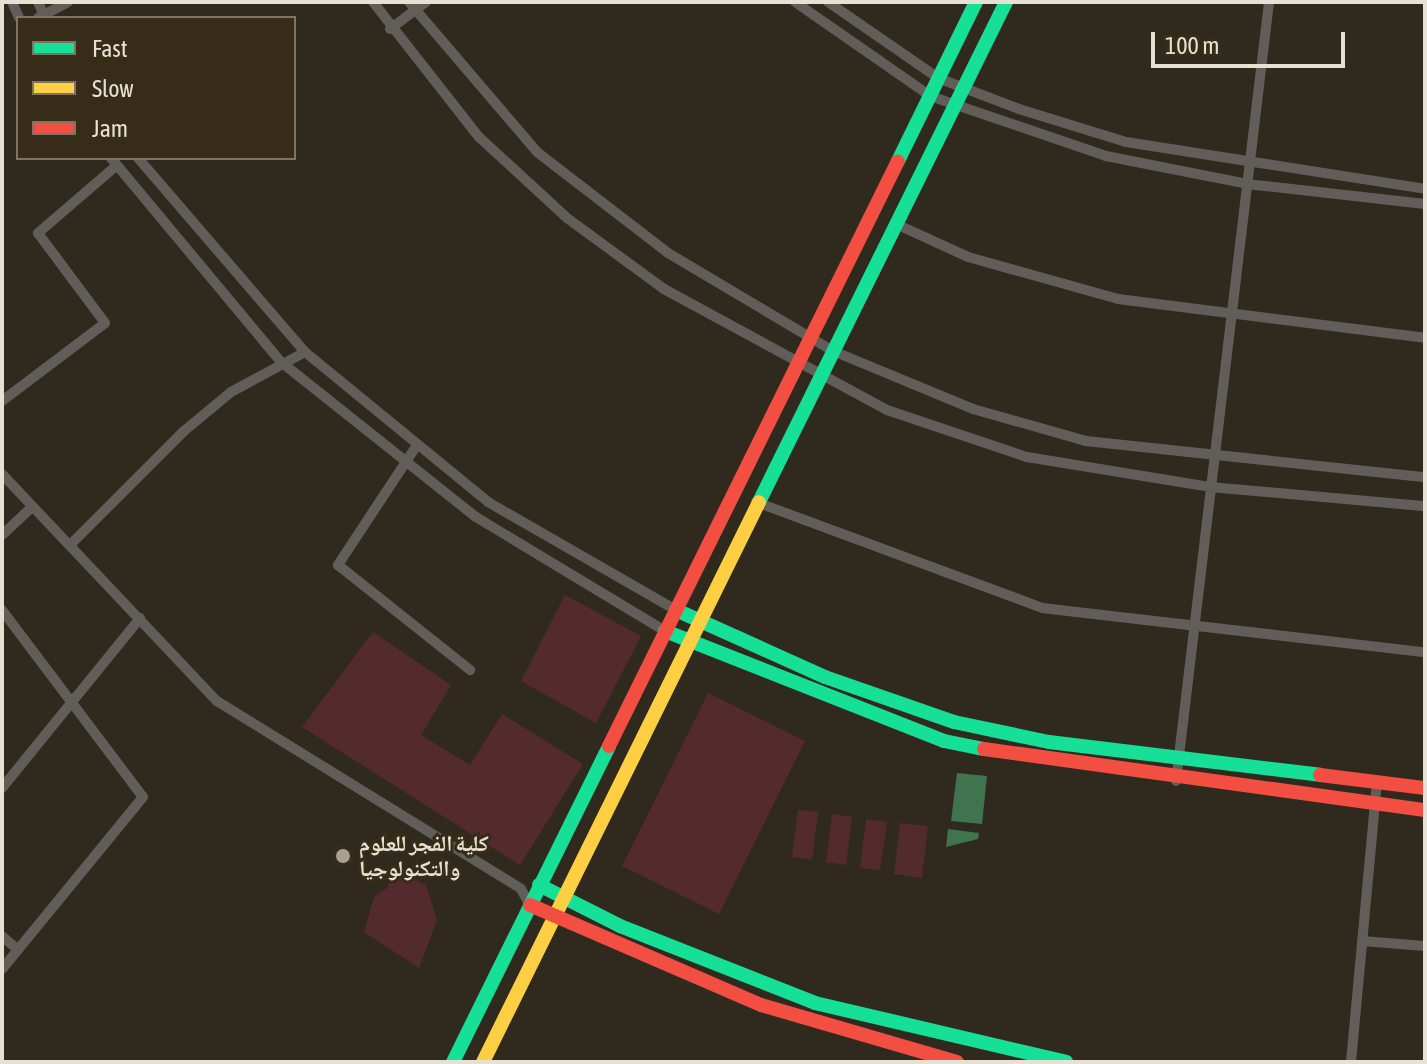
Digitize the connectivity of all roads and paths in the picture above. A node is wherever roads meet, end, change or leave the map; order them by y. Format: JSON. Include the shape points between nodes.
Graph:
{"nodes":[{"id":1,"x":68,"y":2,"type":"edge"},
{"id":2,"x":373,"y":2,"type":"edge"},
{"id":3,"x":426,"y":2,"type":"edge"},
{"id":4,"x":795,"y":2,"type":"edge"},
{"id":5,"x":828,"y":2,"type":"edge"},
{"id":6,"x":976,"y":2,"type":"edge"},
{"id":7,"x":1006,"y":2,"type":"edge"},
{"id":8,"x":1269,"y":2,"type":"edge"},
{"id":9,"x":412,"y":6,"type":"edge"},
{"id":10,"x":44,"y":16,"type":"edge"},
{"id":11,"x":390,"y":29,"type":"junction"},
{"id":12,"x":938,"y":78,"type":"junction"},
{"id":13,"x":964,"y":87,"type":"junction"},
{"id":14,"x":930,"y":96,"type":"junction"},
{"id":15,"x":954,"y":106,"type":"junction"},
{"id":16,"x":140,"y":160,"type":"edge"},
{"id":17,"x":114,"y":161,"type":"edge"},
{"id":18,"x":1249,"y":165,"type":"junction"},
{"id":19,"x":1247,"y":184,"type":"junction"},
{"id":20,"x":1425,"y":189,"type":"edge"},
{"id":21,"x":1425,"y":204,"type":"edge"},
{"id":22,"x":896,"y":224,"type":"junction"},
{"id":23,"x":1232,"y":313,"type":"junction"},
{"id":24,"x":808,"y":338,"type":"junction"},
{"id":25,"x":1425,"y":338,"type":"edge"},
{"id":26,"x":833,"y":351,"type":"junction"},
{"id":27,"x":305,"y":352,"type":"junction"},
{"id":28,"x":281,"y":362,"type":"junction"},
{"id":29,"x":795,"y":365,"type":"junction"},
{"id":30,"x":820,"y":377,"type":"junction"},
{"id":31,"x":2,"y":401,"type":"edge"},
{"id":32,"x":417,"y":445,"type":"junction"},
{"id":33,"x":1212,"y":458,"type":"junction"},
{"id":34,"x":405,"y":460,"type":"junction"},
{"id":35,"x":2,"y":474,"type":"edge"},
{"id":36,"x":1425,"y":477,"type":"edge"},
{"id":37,"x":1210,"y":487,"type":"junction"},
{"id":38,"x":756,"y":502,"type":"junction"},
{"id":39,"x":1425,"y":506,"type":"edge"},
{"id":40,"x":32,"y":507,"type":"junction"},
{"id":41,"x":2,"y":535,"type":"edge"},
{"id":42,"x":70,"y":545,"type":"junction"},
{"id":43,"x":2,"y":610,"type":"edge"},
{"id":44,"x":676,"y":610,"type":"junction"},
{"id":45,"x":140,"y":618,"type":"junction"},
{"id":46,"x":698,"y":622,"type":"junction"},
{"id":47,"x":1195,"y":623,"type":"junction"},
{"id":48,"x":665,"y":631,"type":"junction"},
{"id":49,"x":688,"y":642,"type":"junction"},
{"id":50,"x":1425,"y":652,"type":"edge"},
{"id":51,"x":470,"y":670,"type":"dead end"},
{"id":52,"x":70,"y":704,"type":"junction"},
{"id":53,"x":1179,"y":761,"type":"junction"},
{"id":54,"x":1176,"y":781,"type":"junction"},
{"id":55,"x":1377,"y":782,"type":"junction"},
{"id":56,"x":3,"y":784,"type":"edge"},
{"id":57,"x":1425,"y":788,"type":"edge"},
{"id":58,"x":582,"y":798,"type":"junction"},
{"id":59,"x":1373,"y":804,"type":"junction"},
{"id":60,"x":605,"y":809,"type":"junction"},
{"id":61,"x":1425,"y":810,"type":"edge"},
{"id":62,"x":539,"y":885,"type":"junction"},
{"id":63,"x":521,"y":889,"type":"junction"},
{"id":64,"x":562,"y":897,"type":"junction"},
{"id":65,"x":530,"y":905,"type":"junction"},
{"id":66,"x":552,"y":916,"type":"junction"},
{"id":67,"x":620,"y":926,"type":"junction"},
{"id":68,"x":2,"y":936,"type":"edge"},
{"id":69,"x":1362,"y":941,"type":"junction"},
{"id":70,"x":611,"y":943,"type":"junction"},
{"id":71,"x":1425,"y":946,"type":"edge"},
{"id":72,"x":18,"y":950,"type":"junction"},
{"id":73,"x":2,"y":969,"type":"edge"},
{"id":74,"x":453,"y":1062,"type":"edge"},
{"id":75,"x":483,"y":1062,"type":"edge"},
{"id":76,"x":957,"y":1062,"type":"edge"},
{"id":77,"x":1066,"y":1062,"type":"edge"},
{"id":78,"x":1351,"y":1062,"type":"edge"}],
"edges":[{"from":1,"to":10,"type":"street"},
{"from":2,"to":11,"type":"street"},
{"from":3,"to":9,"type":"street"},
{"from":4,"to":14,"type":"street"},
{"from":5,"to":12,"type":"street"},
{"from":6,"to":12,"type":"street"},
{"from":7,"to":13,"type":"street"},
{"from":8,"to":18,"type":"street"},
{"from":9,"to":11,"type":"street"},
{"from":9,"to":24,"type":"street","via":[[537,152],[668,253]]},
{"from":11,"to":29,"type":"street","via":[[479,137],[567,218],[664,289]]},
{"from":12,"to":13,"type":"street"},
{"from":12,"to":14,"type":"street"},
{"from":13,"to":15,"type":"street"},
{"from":13,"to":18,"type":"street","via":[[1126,142]]},
{"from":14,"to":15,"type":"street"},
{"from":14,"to":24,"type":"street"},
{"from":15,"to":19,"type":"street","via":[[1106,156]]},
{"from":15,"to":22,"type":"street"},
{"from":16,"to":27,"type":"street"},
{"from":17,"to":28,"type":"street"},
{"from":17,"to":31,"type":"street","via":[[38,233],[105,323]]},
{"from":18,"to":19,"type":"street"},
{"from":18,"to":20,"type":"street"},
{"from":19,"to":21,"type":"street"},
{"from":19,"to":23,"type":"street"},
{"from":22,"to":23,"type":"street","via":[[1037,279],[1138,304]]},
{"from":22,"to":26,"type":"street"},
{"from":23,"to":25,"type":"street"},
{"from":23,"to":33,"type":"street"},
{"from":24,"to":26,"type":"street"},
{"from":24,"to":29,"type":"street"},
{"from":26,"to":30,"type":"street"},
{"from":26,"to":33,"type":"street","via":[[987,413],[1086,441]]},
{"from":27,"to":28,"type":"street"},
{"from":27,"to":32,"type":"street"},
{"from":28,"to":34,"type":"street"},
{"from":28,"to":42,"type":"street","via":[[184,431]]},
{"from":29,"to":30,"type":"street"},
{"from":29,"to":44,"type":"street"},
{"from":30,"to":37,"type":"street","via":[[887,410],[1027,457]]},
{"from":30,"to":38,"type":"street"},
{"from":32,"to":34,"type":"street"},
{"from":32,"to":44,"type":"street","via":[[488,502]]},
{"from":33,"to":36,"type":"street"},
{"from":33,"to":37,"type":"street"},
{"from":34,"to":48,"type":"street","via":[[476,517]]},
{"from":34,"to":51,"type":"street","via":[[338,557],[339,568]]},
{"from":35,"to":40,"type":"street"},
{"from":37,"to":39,"type":"street"},
{"from":37,"to":47,"type":"street"},
{"from":38,"to":46,"type":"street"},
{"from":38,"to":47,"type":"street","via":[[1042,608]]},
{"from":40,"to":41,"type":"street"},
{"from":40,"to":42,"type":"street"},
{"from":42,"to":45,"type":"street"},
{"from":43,"to":52,"type":"street"},
{"from":44,"to":46,"type":"street"},
{"from":44,"to":48,"type":"street"},
{"from":45,"to":52,"type":"street"},
{"from":45,"to":63,"type":"street","via":[[217,701]]},
{"from":46,"to":49,"type":"street"},
{"from":46,"to":53,"type":"street","via":[[934,716]]},
{"from":47,"to":50,"type":"street"},
{"from":47,"to":53,"type":"street"},
{"from":48,"to":49,"type":"street"},
{"from":48,"to":58,"type":"street"},
{"from":49,"to":54,"type":"street","via":[[933,738]]},
{"from":49,"to":60,"type":"street"},
{"from":52,"to":56,"type":"street"},
{"from":52,"to":72,"type":"street","via":[[143,799]]},
{"from":53,"to":54,"type":"street"},
{"from":53,"to":55,"type":"street"},
{"from":54,"to":59,"type":"street"},
{"from":55,"to":57,"type":"street"},
{"from":55,"to":59,"type":"street"},
{"from":58,"to":60,"type":"street"},
{"from":58,"to":62,"type":"street"},
{"from":59,"to":61,"type":"street"},
{"from":59,"to":69,"type":"street"},
{"from":60,"to":64,"type":"street"},
{"from":62,"to":63,"type":"street"},
{"from":62,"to":64,"type":"street"},
{"from":62,"to":65,"type":"street"},
{"from":63,"to":65,"type":"street"},
{"from":64,"to":66,"type":"street"},
{"from":64,"to":67,"type":"street"},
{"from":65,"to":66,"type":"street"},
{"from":65,"to":74,"type":"street"},
{"from":66,"to":70,"type":"street"},
{"from":66,"to":75,"type":"street"},
{"from":67,"to":70,"type":"street"},
{"from":67,"to":77,"type":"street","via":[[815,1003]]},
{"from":68,"to":72,"type":"street"},
{"from":69,"to":71,"type":"street"},
{"from":69,"to":78,"type":"street"},
{"from":70,"to":76,"type":"street","via":[[761,1005]]},
{"from":72,"to":73,"type":"street"}]}
